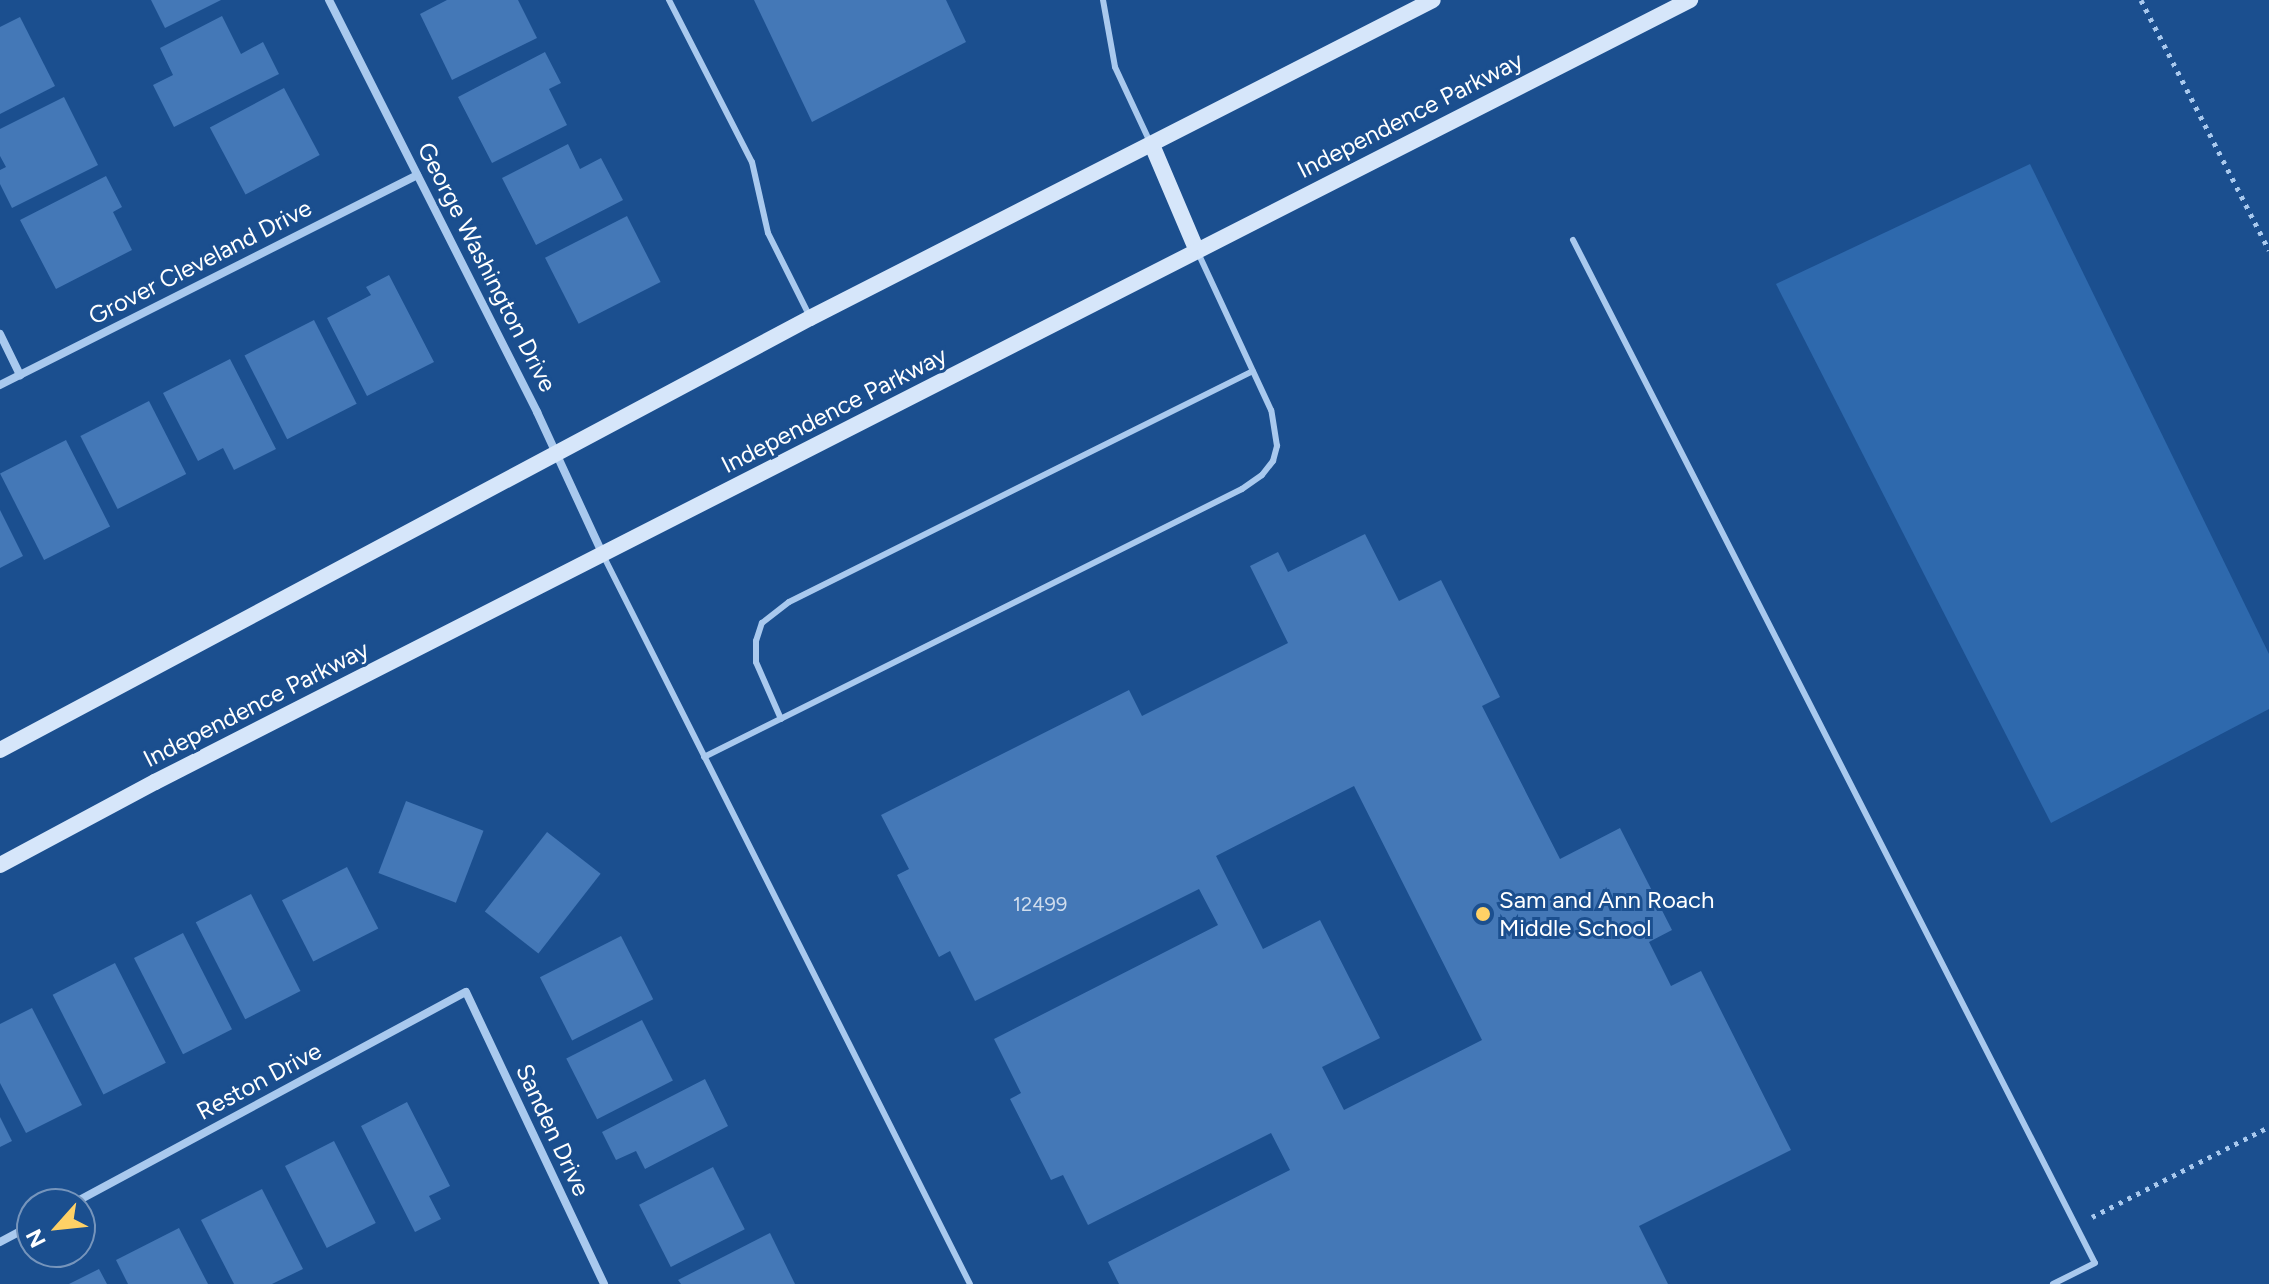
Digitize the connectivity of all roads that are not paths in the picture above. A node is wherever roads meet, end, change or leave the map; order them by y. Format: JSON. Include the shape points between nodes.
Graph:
{"nodes":[{"id":1,"x":329,"y":0,"type":"edge"},
{"id":2,"x":669,"y":0,"type":"edge"},
{"id":3,"x":1103,"y":0,"type":"edge"},
{"id":4,"x":1433,"y":0,"type":"edge"},
{"id":5,"x":1690,"y":0,"type":"edge"},
{"id":6,"x":1668,"y":3,"type":"edge"},
{"id":7,"x":1152,"y":145,"type":"junction"},
{"id":8,"x":417,"y":175,"type":"junction"},
{"id":9,"x":1573,"y":240,"type":"dead end"},
{"id":10,"x":1197,"y":251,"type":"junction"},
{"id":11,"x":810,"y":318,"type":"junction"},
{"id":12,"x":0,"y":334,"type":"edge"},
{"id":13,"x":1253,"y":371,"type":"junction"},
{"id":14,"x":20,"y":375,"type":"junction"},
{"id":15,"x":0,"y":385,"type":"edge"},
{"id":16,"x":557,"y":451,"type":"junction"},
{"id":17,"x":603,"y":555,"type":"junction"},
{"id":18,"x":781,"y":719,"type":"junction"},
{"id":19,"x":0,"y":750,"type":"edge"},
{"id":20,"x":704,"y":757,"type":"junction"},
{"id":21,"x":0,"y":865,"type":"edge"},
{"id":22,"x":466,"y":992,"type":"joint"},
{"id":23,"x":96,"y":1191,"type":"edge"},
{"id":24,"x":604,"y":1284,"type":"edge"},
{"id":25,"x":970,"y":1284,"type":"edge"},
{"id":26,"x":2053,"y":1284,"type":"edge"}],
"edges":[{"from":1,"to":8,"type":"street","name":"George Washington Drive"},
{"from":2,"to":11,"type":"lane","via":[[752,162],[768,233]]},
{"from":3,"to":7,"type":"lane","via":[[1115,67]]},
{"from":4,"to":7,"type":"main road"},
{"from":5,"to":6,"type":"main road","name":"Independence Parkway"},
{"from":6,"to":10,"type":"main road","name":"Independence Parkway"},
{"from":7,"to":10,"type":"main road"},
{"from":7,"to":11,"type":"main road"},
{"from":8,"to":14,"type":"street","name":"Grover Cleveland Drive"},
{"from":8,"to":16,"type":"street","name":"George Washington Drive"},
{"from":9,"to":26,"type":"lane","via":[[2095,1263]]},
{"from":10,"to":13,"type":"lane"},
{"from":10,"to":17,"type":"main road","name":"Independence Parkway"},
{"from":11,"to":16,"type":"main road"},
{"from":12,"to":14,"type":"street"},
{"from":13,"to":18,"type":"lane","via":[[1271,410],[1277,446],[1273,461],[1251,484]]},
{"from":13,"to":18,"type":"lane","via":[[789,602],[762,623],[756,641],[756,662]]},
{"from":14,"to":15,"type":"street","name":"Grover Cleveland Drive"},
{"from":16,"to":17,"type":"street","name":"George Washington Drive"},
{"from":16,"to":19,"type":"main road"},
{"from":17,"to":20,"type":"lane"},
{"from":17,"to":21,"type":"main road","name":"Independence Parkway"},
{"from":18,"to":20,"type":"lane"},
{"from":20,"to":25,"type":"lane"},
{"from":22,"to":23,"type":"street","name":"Reston Drive"},
{"from":22,"to":24,"type":"street","name":"Sanden Drive"}]}
